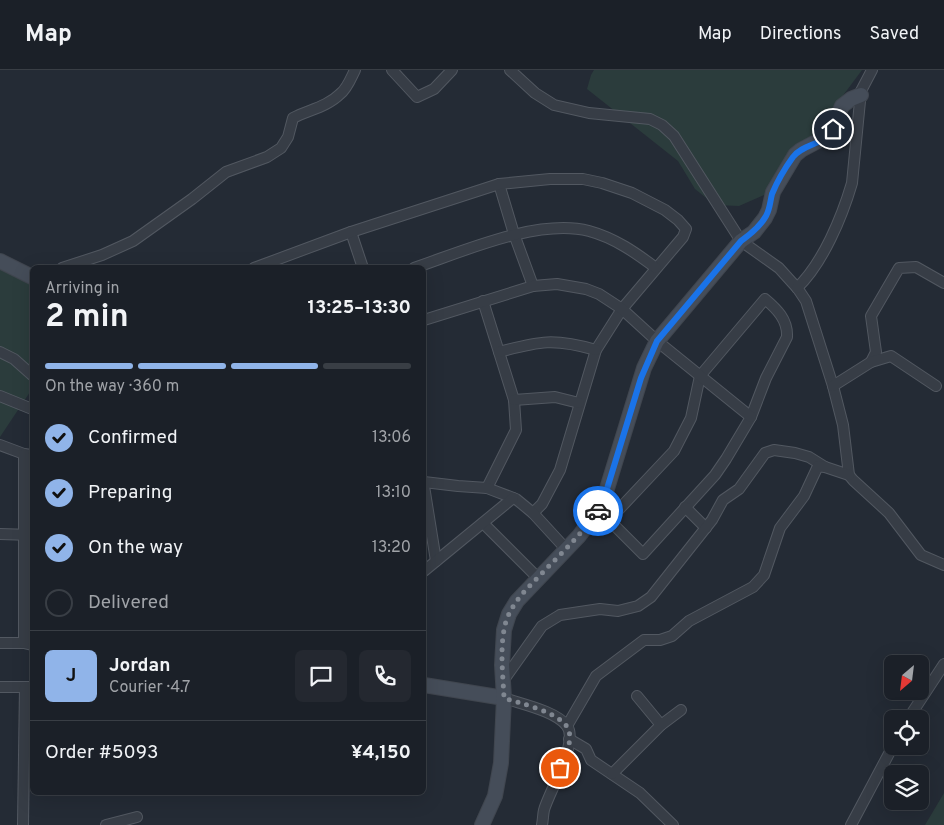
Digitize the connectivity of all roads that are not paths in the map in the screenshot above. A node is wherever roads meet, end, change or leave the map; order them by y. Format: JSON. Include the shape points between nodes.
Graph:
{"nodes":[{"id":1,"x":355,"y":70,"type":"edge"},
{"id":2,"x":392,"y":70,"type":"edge"},
{"id":3,"x":452,"y":70,"type":"edge"},
{"id":4,"x":510,"y":70,"type":"edge"},
{"id":5,"x":872,"y":70,"type":"edge"},
{"id":6,"x":861,"y":95,"type":"junction"},
{"id":7,"x":498,"y":184,"type":"junction"},
{"id":8,"x":351,"y":232,"type":"junction"},
{"id":9,"x":514,"y":234,"type":"junction"},
{"id":10,"x":741,"y":241,"type":"junction"},
{"id":11,"x":0,"y":261,"type":"edge"},
{"id":12,"x":71,"y":265,"type":"edge"},
{"id":13,"x":262,"y":265,"type":"edge"},
{"id":14,"x":362,"y":265,"type":"edge"},
{"id":15,"x":423,"y":265,"type":"edge"},
{"id":16,"x":656,"y":268,"type":"junction"},
{"id":17,"x":28,"y":273,"type":"edge"},
{"id":18,"x":944,"y":284,"type":"edge"},
{"id":19,"x":533,"y":286,"type":"junction"},
{"id":20,"x":797,"y":288,"type":"junction"},
{"id":21,"x":484,"y":301,"type":"junction"},
{"id":22,"x":622,"y":309,"type":"junction"},
{"id":23,"x":426,"y":319,"type":"edge"},
{"id":24,"x":657,"y":341,"type":"junction"},
{"id":25,"x":596,"y":350,"type":"junction"},
{"id":26,"x":0,"y":352,"type":"edge"},
{"id":27,"x":500,"y":352,"type":"junction"},
{"id":28,"x":871,"y":362,"type":"junction"},
{"id":29,"x":30,"y":373,"type":"edge"},
{"id":30,"x":700,"y":376,"type":"junction"},
{"id":31,"x":833,"y":386,"type":"junction"},
{"id":32,"x":936,"y":386,"type":"dead end"},
{"id":33,"x":0,"y":396,"type":"edge"},
{"id":34,"x":514,"y":400,"type":"junction"},
{"id":35,"x":579,"y":403,"type":"junction"},
{"id":36,"x":30,"y":407,"type":"edge"},
{"id":37,"x":751,"y":417,"type":"junction"},
{"id":38,"x":0,"y":445,"type":"edge"},
{"id":39,"x":28,"y":454,"type":"edge"},
{"id":40,"x":825,"y":467,"type":"junction"},
{"id":41,"x":849,"y":475,"type":"junction"},
{"id":42,"x":426,"y":482,"type":"edge"},
{"id":43,"x":487,"y":488,"type":"junction"},
{"id":44,"x":426,"y":498,"type":"edge"},
{"id":45,"x":513,"y":498,"type":"junction"},
{"id":46,"x":685,"y":507,"type":"junction"},
{"id":47,"x":533,"y":513,"type":"junction"},
{"id":48,"x":483,"y":523,"type":"junction"},
{"id":49,"x":706,"y":528,"type":"junction"},
{"id":50,"x":0,"y":534,"type":"edge"},
{"id":51,"x":28,"y":535,"type":"edge"},
{"id":52,"x":566,"y":548,"type":"junction"},
{"id":53,"x":436,"y":561,"type":"junction"},
{"id":54,"x":944,"y":565,"type":"edge"},
{"id":55,"x":426,"y":569,"type":"edge"},
{"id":56,"x":538,"y":578,"type":"junction"},
{"id":57,"x":0,"y":643,"type":"edge"},
{"id":58,"x":28,"y":644,"type":"edge"},
{"id":59,"x":944,"y":664,"type":"edge"},
{"id":60,"x":503,"y":681,"type":"junction"},
{"id":61,"x":426,"y":685,"type":"edge"},
{"id":62,"x":0,"y":687,"type":"edge"},
{"id":63,"x":29,"y":687,"type":"edge"},
{"id":64,"x":637,"y":696,"type":"dead end"},
{"id":65,"x":504,"y":698,"type":"junction"},
{"id":66,"x":681,"y":710,"type":"dead end"},
{"id":67,"x":914,"y":710,"type":"edge"},
{"id":68,"x":661,"y":725,"type":"junction"},
{"id":69,"x":567,"y":726,"type":"junction"},
{"id":70,"x":569,"y":739,"type":"junction"},
{"id":71,"x":887,"y":755,"type":"edge"},
{"id":72,"x":29,"y":770,"type":"edge"},
{"id":73,"x":612,"y":774,"type":"junction"},
{"id":74,"x":137,"y":817,"type":"dead end"},
{"id":75,"x":24,"y":825,"type":"edge"},
{"id":76,"x":106,"y":825,"type":"edge"},
{"id":77,"x":482,"y":825,"type":"edge"},
{"id":78,"x":542,"y":825,"type":"edge"},
{"id":79,"x":673,"y":825,"type":"edge"},
{"id":80,"x":851,"y":825,"type":"edge"}],
"edges":[{"from":1,"to":12,"type":"street","via":[[341,94],[322,107],[293,118],[281,148],[267,157],[226,172],[133,241]]},
{"from":2,"to":3,"type":"street","via":[[417,98],[434,88]]},
{"from":4,"to":10,"type":"street","via":[[534,93],[554,105],[589,113],[643,118],[662,125],[674,136]]},
{"from":5,"to":6,"type":"street"},
{"from":6,"to":10,"type":"street","via":[[842,106],[829,135],[795,155],[773,192],[765,218]]},
{"from":6,"to":20,"type":"street","via":[[848,196],[816,266]]},
{"from":7,"to":8,"type":"street"},
{"from":7,"to":9,"type":"street"},
{"from":7,"to":16,"type":"street","via":[[583,179],[602,182],[648,200],[686,229]]},
{"from":8,"to":13,"type":"street"},
{"from":8,"to":14,"type":"street"},
{"from":9,"to":15,"type":"street"},
{"from":9,"to":16,"type":"street","via":[[555,229],[590,231],[626,247]]},
{"from":9,"to":19,"type":"street"},
{"from":10,"to":20,"type":"street","via":[[779,268]]},
{"from":10,"to":24,"type":"street"},
{"from":11,"to":17,"type":"street"},
{"from":16,"to":22,"type":"street"},
{"from":18,"to":28,"type":"street","via":[[916,266],[899,268],[871,316],[876,352]]},
{"from":19,"to":21,"type":"street"},
{"from":19,"to":22,"type":"street","via":[[557,284],[586,288]]},
{"from":20,"to":31,"type":"street","via":[[813,319]]},
{"from":21,"to":23,"type":"street"},
{"from":21,"to":27,"type":"street"},
{"from":22,"to":24,"type":"street"},
{"from":22,"to":25,"type":"street"},
{"from":24,"to":30,"type":"street"},
{"from":24,"to":52,"type":"street","via":[[642,373],[602,504]]},
{"from":25,"to":27,"type":"street","via":[[565,342],[542,341]]},
{"from":25,"to":35,"type":"street"},
{"from":26,"to":29,"type":"street"},
{"from":27,"to":34,"type":"street"},
{"from":28,"to":31,"type":"street"},
{"from":28,"to":32,"type":"street","via":[[891,356]]},
{"from":30,"to":37,"type":"street"},
{"from":30,"to":37,"type":"street","via":[[766,299],[780,314],[788,330]]},
{"from":30,"to":46,"type":"street","via":[[691,418],[674,451],[609,520],[643,554]]},
{"from":31,"to":41,"type":"street","via":[[843,425]]},
{"from":33,"to":36,"type":"street"},
{"from":34,"to":35,"type":"street","via":[[555,397]]},
{"from":34,"to":43,"type":"street","via":[[516,430]]},
{"from":35,"to":47,"type":"street","via":[[556,480]]},
{"from":37,"to":46,"type":"street","via":[[715,475]]},
{"from":38,"to":39,"type":"street"},
{"from":39,"to":51,"type":"street"},
{"from":40,"to":41,"type":"street"},
{"from":40,"to":49,"type":"street","via":[[795,453],[774,450],[765,453],[739,489],[723,500]]},
{"from":40,"to":69,"type":"street","via":[[818,466],[804,496],[780,528],[764,575],[753,587],[689,621],[672,636],[644,640],[596,676]]},
{"from":41,"to":54,"type":"street","via":[[889,513],[918,552]]},
{"from":42,"to":43,"type":"street"},
{"from":43,"to":45,"type":"street"},
{"from":44,"to":53,"type":"street"},
{"from":45,"to":47,"type":"street"},
{"from":45,"to":48,"type":"street"},
{"from":46,"to":49,"type":"street"},
{"from":47,"to":52,"type":"street"},
{"from":48,"to":53,"type":"street"},
{"from":48,"to":56,"type":"street"},
{"from":49,"to":60,"type":"street","via":[[651,597],[638,606],[618,611],[600,609],[560,615],[542,626]]},
{"from":50,"to":51,"type":"street"},
{"from":51,"to":58,"type":"street"},
{"from":52,"to":56,"type":"street"},
{"from":53,"to":55,"type":"street"},
{"from":56,"to":60,"type":"street","via":[[516,601],[506,621]]},
{"from":57,"to":58,"type":"street"},
{"from":59,"to":67,"type":"street"},
{"from":60,"to":65,"type":"street"},
{"from":61,"to":65,"type":"street"},
{"from":62,"to":63,"type":"street"},
{"from":63,"to":72,"type":"street"},
{"from":64,"to":68,"type":"street"},
{"from":65,"to":69,"type":"street","via":[[543,711]]},
{"from":65,"to":77,"type":"street","via":[[497,788]]},
{"from":66,"to":68,"type":"street"},
{"from":68,"to":73,"type":"street"},
{"from":69,"to":70,"type":"street"},
{"from":70,"to":73,"type":"street","via":[[586,749],[591,760]]},
{"from":70,"to":78,"type":"street"},
{"from":71,"to":80,"type":"street"},
{"from":72,"to":75,"type":"street"},
{"from":73,"to":79,"type":"street","via":[[640,794]]},
{"from":74,"to":76,"type":"street"}]}
